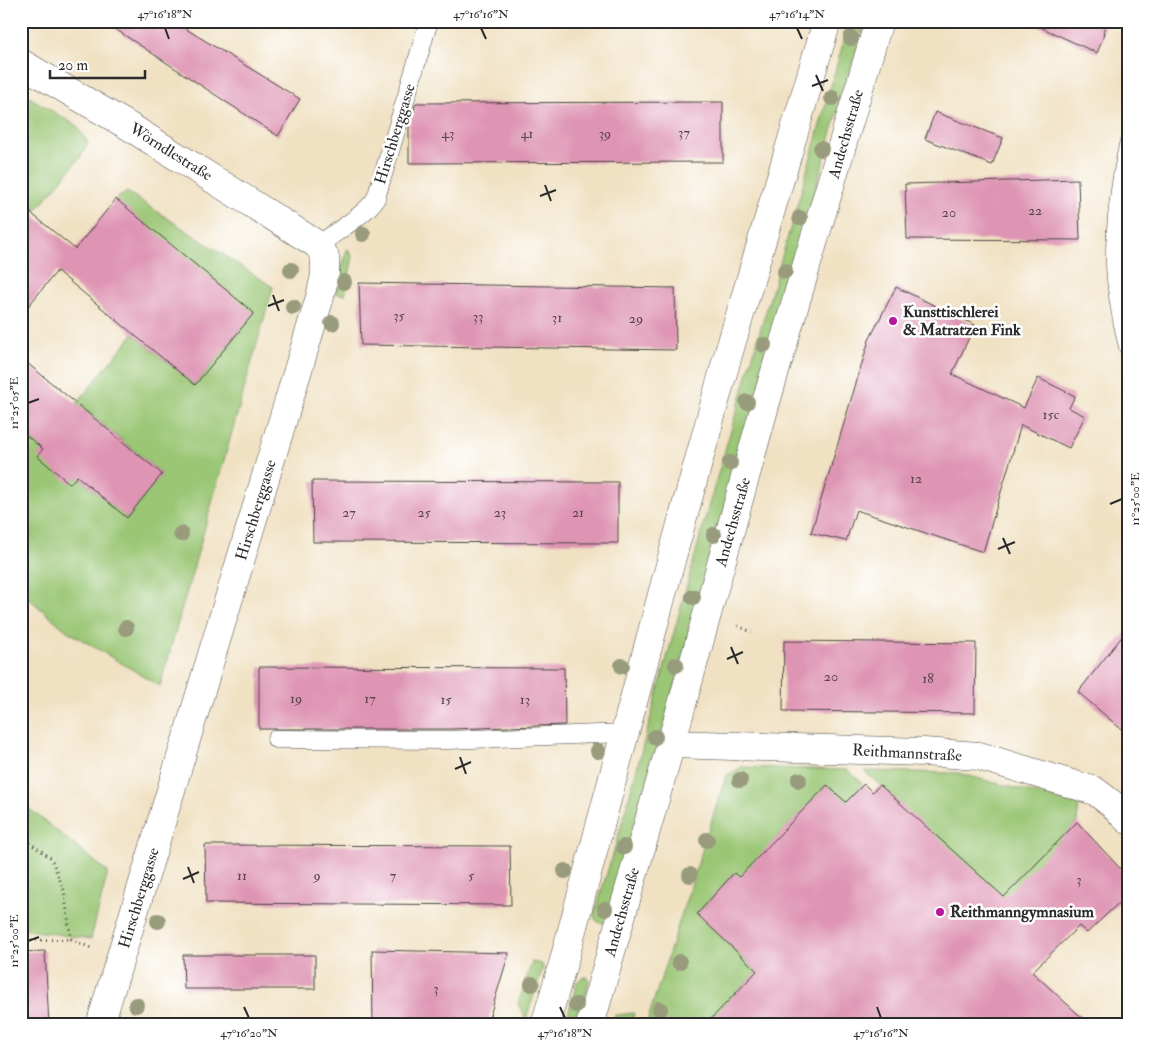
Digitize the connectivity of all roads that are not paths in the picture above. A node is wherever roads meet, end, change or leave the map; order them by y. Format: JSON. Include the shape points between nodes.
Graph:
{"nodes":[{"id":1,"x":429,"y":21,"type":"edge"},
{"id":2,"x":827,"y":21,"type":"edge"},
{"id":3,"x":879,"y":21,"type":"edge"},
{"id":4,"x":21,"y":63,"type":"edge"},
{"id":5,"x":1128,"y":145,"type":"edge"},
{"id":6,"x":318,"y":245,"type":"junction"},
{"id":7,"x":1123,"y":302,"type":"edge"},
{"id":8,"x":1128,"y":347,"type":"edge"},
{"id":9,"x":625,"y":733,"type":"junction"},
{"id":10,"x":276,"y":738,"type":"dead end"},
{"id":11,"x":671,"y":744,"type":"junction"},
{"id":12,"x":1128,"y":820,"type":"edge"},
{"id":13,"x":564,"y":960,"type":"junction"},
{"id":14,"x":605,"y":972,"type":"junction"},
{"id":15,"x":100,"y":1025,"type":"edge"},
{"id":16,"x":545,"y":1025,"type":"edge"},
{"id":17,"x":590,"y":1025,"type":"edge"}],
"edges":[{"from":1,"to":6,"type":"lane","name":"Hirschberggasse","via":[[376,198],[373,204]]},
{"from":2,"to":9,"type":"street","via":[[726,362]]},
{"from":3,"to":11,"type":"street","name":"Andechsstraße","via":[[766,402]]},
{"from":4,"to":6,"type":"street","name":"Wörndlestraße"},
{"from":5,"to":7,"type":"lane","via":[[1115,260]]},
{"from":6,"to":15,"type":"street","name":"Hirschberggasse","via":[[325,257],[320,297]]},
{"from":7,"to":8,"type":"lane"},
{"from":9,"to":10,"type":"lane","via":[[448,740]]},
{"from":9,"to":13,"type":"street"},
{"from":11,"to":12,"type":"street","name":"Reithmannstraße","via":[[979,756],[1095,791]]},
{"from":11,"to":14,"type":"street","name":"Andechsstraße"},
{"from":13,"to":14,"type":"street"},
{"from":13,"to":16,"type":"street"},
{"from":14,"to":17,"type":"street","name":"Andechsstraße"}]}
